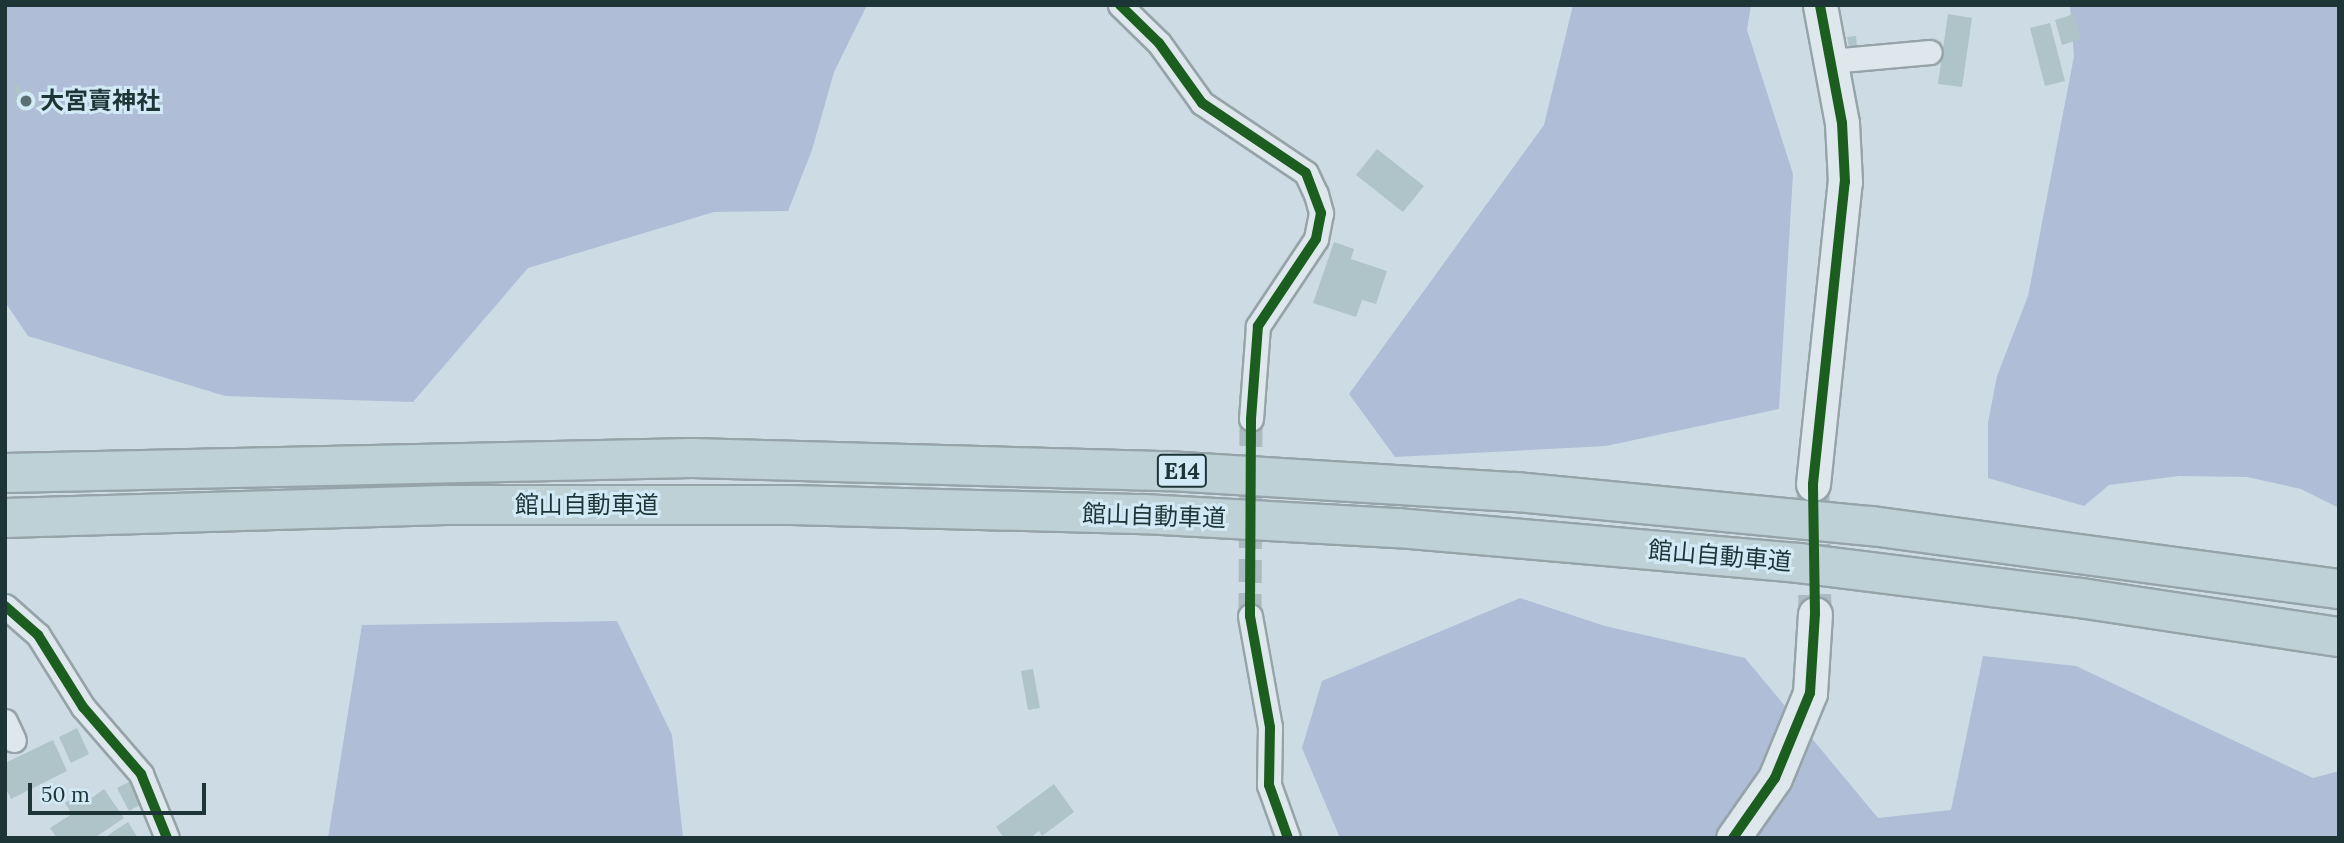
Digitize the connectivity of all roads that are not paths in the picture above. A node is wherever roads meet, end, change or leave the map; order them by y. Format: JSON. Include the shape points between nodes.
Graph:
{"nodes":[{"id":1,"x":1120,"y":5,"type":"edge"},
{"id":2,"x":1820,"y":5,"type":"edge"},
{"id":3,"x":1930,"y":52,"type":"dead end"},
{"id":4,"x":1831,"y":61,"type":"junction"},
{"id":5,"x":1251,"y":419,"type":"tunnel mouth"},
{"id":6,"x":12,"y":472,"type":"edge"},
{"id":7,"x":1813,"y":484,"type":"tunnel mouth"},
{"id":8,"x":15,"y":518,"type":"edge"},
{"id":9,"x":2339,"y":589,"type":"edge"},
{"id":10,"x":5,"y":606,"type":"edge"},
{"id":11,"x":1815,"y":614,"type":"tunnel mouth"},
{"id":12,"x":1250,"y":616,"type":"tunnel mouth"},
{"id":13,"x":2339,"y":637,"type":"edge"},
{"id":14,"x":167,"y":838,"type":"edge"},
{"id":15,"x":1288,"y":838,"type":"edge"},
{"id":16,"x":1733,"y":838,"type":"edge"}],
"edges":[{"from":1,"to":5,"type":"street","via":[[1176,63],[1202,103],[1306,173],[1316,194],[1321,213],[1316,239],[1258,326]]},
{"from":2,"to":4,"type":"street"},
{"from":3,"to":4,"type":"street"},
{"from":4,"to":7,"type":"street","via":[[1842,123],[1845,182]]},
{"from":6,"to":9,"type":"highway","name":"館山自動車道","number":"E14","via":[[692,458],[1169,471],[1516,492],[1872,526]]},
{"from":8,"to":13,"type":"highway","name":"館山自動車道","number":"E14","via":[[446,505],[791,505],[1144,514],[1398,528],[1798,564],[2080,597]]},
{"from":10,"to":14,"type":"street","via":[[38,635],[83,707],[141,774]]},
{"from":11,"to":16,"type":"street","via":[[1810,694],[1775,778]]},
{"from":12,"to":15,"type":"street","via":[[1269,727],[1269,785]]}]}
